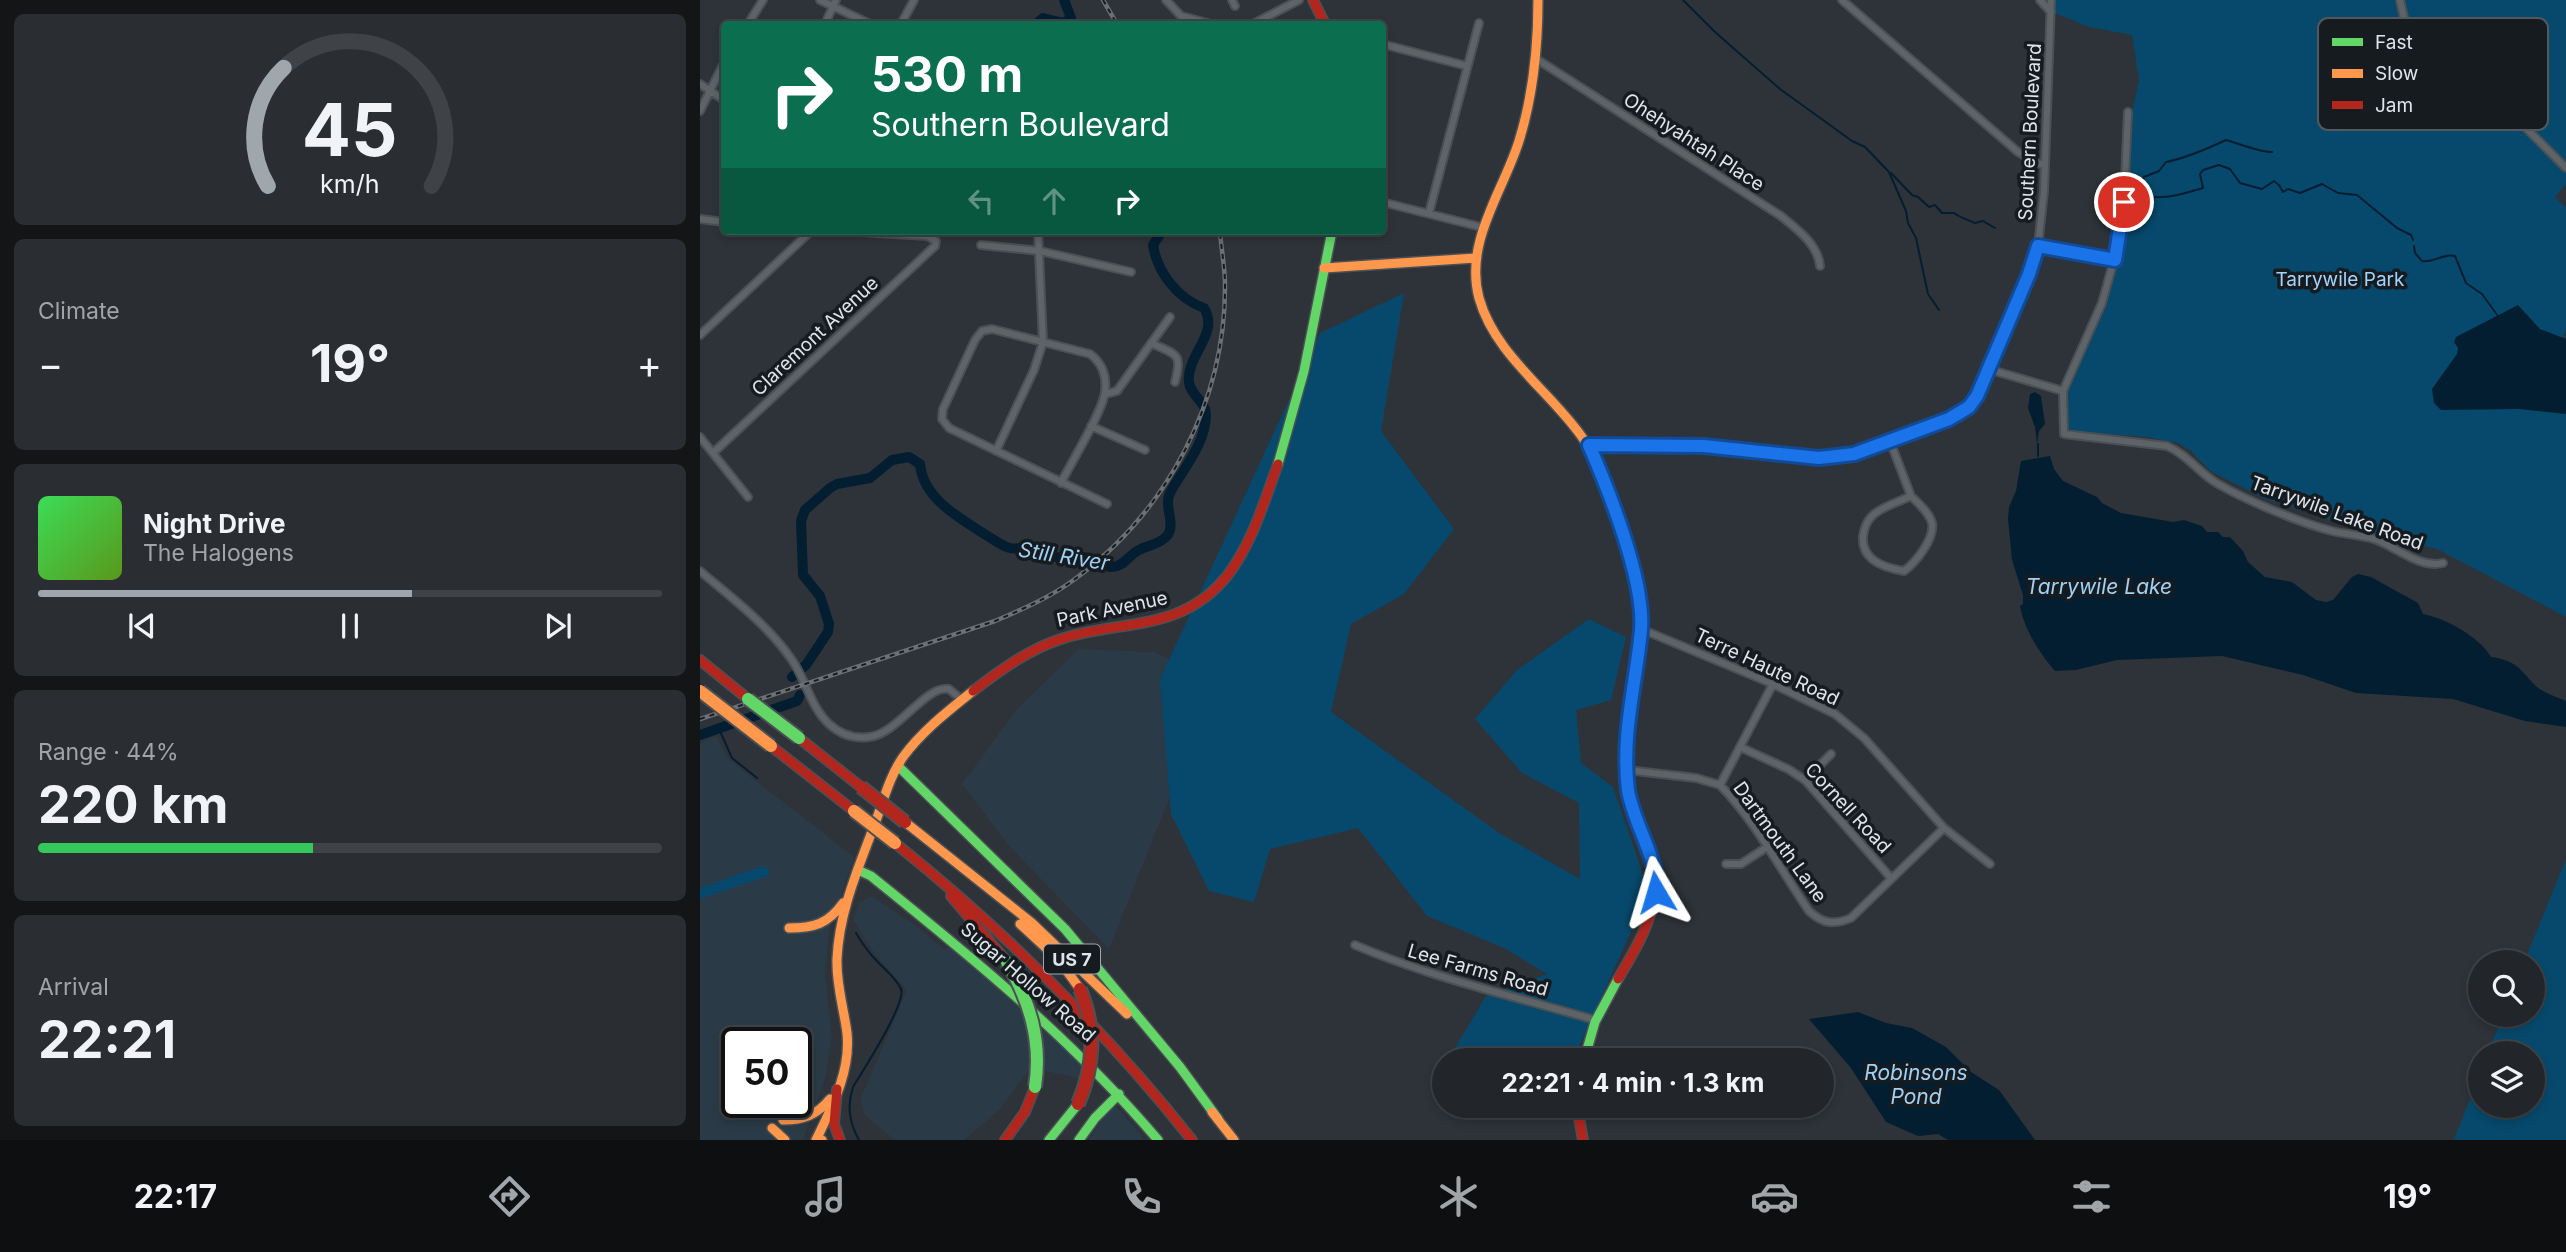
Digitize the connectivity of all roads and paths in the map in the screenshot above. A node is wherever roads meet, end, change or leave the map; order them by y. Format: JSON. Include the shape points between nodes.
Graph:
{"nodes":[{"id":1,"x":763,"y":0,"type":"edge"},
{"id":2,"x":820,"y":0,"type":"edge"},
{"id":3,"x":914,"y":0,"type":"edge"},
{"id":4,"x":1166,"y":0,"type":"edge"},
{"id":5,"x":1299,"y":0,"type":"edge"},
{"id":6,"x":1313,"y":0,"type":"edge"},
{"id":7,"x":1538,"y":0,"type":"edge"},
{"id":8,"x":1842,"y":0,"type":"edge"},
{"id":9,"x":2040,"y":0,"type":"edge"},
{"id":10,"x":2051,"y":0,"type":"edge"},
{"id":11,"x":2400,"y":0,"type":"edge"},
{"id":12,"x":834,"y":3,"type":"edge"},
{"id":13,"x":2052,"y":12,"type":"junction"},
{"id":14,"x":2404,"y":18,"type":"edge"},
{"id":15,"x":750,"y":21,"type":"edge"},
{"id":16,"x":826,"y":21,"type":"edge"},
{"id":17,"x":865,"y":21,"type":"edge"},
{"id":18,"x":903,"y":21,"type":"edge"},
{"id":19,"x":1200,"y":21,"type":"edge"},
{"id":20,"x":1259,"y":21,"type":"edge"},
{"id":21,"x":1324,"y":21,"type":"edge"},
{"id":22,"x":1479,"y":23,"type":"dead end"},
{"id":23,"x":1386,"y":45,"type":"edge"},
{"id":24,"x":1535,"y":58,"type":"junction"},
{"id":25,"x":1467,"y":66,"type":"junction"},
{"id":26,"x":721,"y":69,"type":"edge"},
{"id":27,"x":700,"y":84,"type":"edge"},
{"id":28,"x":710,"y":92,"type":"junction"},
{"id":29,"x":721,"y":98,"type":"edge"},
{"id":30,"x":700,"y":111,"type":"edge"},
{"id":31,"x":2127,"y":112,"type":"dead end"},
{"id":32,"x":2528,"y":130,"type":"edge"},
{"id":33,"x":2045,"y":165,"type":"junction"},
{"id":34,"x":2566,"y":168,"type":"edge"},
{"id":35,"x":1386,"y":203,"type":"edge"},
{"id":36,"x":1429,"y":213,"type":"junction"},
{"id":37,"x":700,"y":219,"type":"edge"},
{"id":38,"x":721,"y":222,"type":"edge"},
{"id":39,"x":1485,"y":228,"type":"junction"},
{"id":40,"x":807,"y":235,"type":"edge"},
{"id":41,"x":910,"y":235,"type":"edge"},
{"id":42,"x":1038,"y":235,"type":"edge"},
{"id":43,"x":1331,"y":235,"type":"edge"},
{"id":44,"x":981,"y":245,"type":"dead end"},
{"id":45,"x":2038,"y":246,"type":"junction"},
{"id":46,"x":1040,"y":251,"type":"junction"},
{"id":47,"x":1476,"y":258,"type":"junction"},
{"id":48,"x":2115,"y":260,"type":"junction"},
{"id":49,"x":1820,"y":266,"type":"dead end"},
{"id":50,"x":1324,"y":268,"type":"junction"},
{"id":51,"x":1131,"y":272,"type":"dead end"},
{"id":52,"x":1170,"y":317,"type":"dead end"},
{"id":53,"x":700,"y":335,"type":"edge"},
{"id":54,"x":1043,"y":342,"type":"junction"},
{"id":55,"x":1151,"y":343,"type":"junction"},
{"id":56,"x":1988,"y":369,"type":"junction"},
{"id":57,"x":1175,"y":382,"type":"dead end"},
{"id":58,"x":2063,"y":391,"type":"junction"},
{"id":59,"x":1105,"y":394,"type":"junction"},
{"id":60,"x":1091,"y":426,"type":"junction"},
{"id":61,"x":700,"y":437,"type":"edge"},
{"id":62,"x":1890,"y":441,"type":"junction"},
{"id":63,"x":1589,"y":445,"type":"junction"},
{"id":64,"x":996,"y":450,"type":"junction"},
{"id":65,"x":1145,"y":450,"type":"dead end"},
{"id":66,"x":713,"y":453,"type":"junction"},
{"id":67,"x":1061,"y":482,"type":"junction"},
{"id":68,"x":1911,"y":496,"type":"junction"},
{"id":69,"x":748,"y":497,"type":"dead end"},
{"id":70,"x":1107,"y":504,"type":"dead end"},
{"id":71,"x":2443,"y":563,"type":"dead end"},
{"id":72,"x":700,"y":571,"type":"edge"},
{"id":73,"x":1641,"y":629,"type":"junction"},
{"id":74,"x":700,"y":660,"type":"edge"},
{"id":75,"x":700,"y":666,"type":"edge"},
{"id":76,"x":721,"y":679,"type":"junction"},
{"id":77,"x":1773,"y":684,"type":"junction"},
{"id":78,"x":700,"y":691,"type":"edge"},
{"id":79,"x":700,"y":696,"type":"edge"},
{"id":80,"x":962,"y":700,"type":"junction"},
{"id":81,"x":771,"y":746,"type":"junction"},
{"id":82,"x":1740,"y":747,"type":"junction"},
{"id":83,"x":1830,"y":754,"type":"dead end"},
{"id":84,"x":898,"y":766,"type":"junction"},
{"id":85,"x":1627,"y":770,"type":"junction"},
{"id":86,"x":1805,"y":780,"type":"junction"},
{"id":87,"x":1720,"y":785,"type":"junction"},
{"id":88,"x":905,"y":822,"type":"junction"},
{"id":89,"x":1944,"y":828,"type":"junction"},
{"id":90,"x":895,"y":843,"type":"junction"},
{"id":91,"x":1767,"y":847,"type":"junction"},
{"id":92,"x":1727,"y":864,"type":"dead end"},
{"id":93,"x":1990,"y":864,"type":"dead end"},
{"id":94,"x":858,"y":870,"type":"junction"},
{"id":95,"x":1892,"y":878,"type":"junction"},
{"id":96,"x":850,"y":893,"type":"junction"},
{"id":97,"x":789,"y":928,"type":"dead end"},
{"id":98,"x":1355,"y":945,"type":"dead end"},
{"id":99,"x":1595,"y":1020,"type":"junction"},
{"id":100,"x":1587,"y":1048,"type":"edge"},
{"id":101,"x":837,"y":1089,"type":"junction"},
{"id":102,"x":1119,"y":1094,"type":"junction"},
{"id":103,"x":1578,"y":1118,"type":"edge"},
{"id":104,"x":1218,"y":1119,"type":"junction"},
{"id":105,"x":819,"y":1139,"type":"edge"},
{"id":106,"x":785,"y":1140,"type":"edge"},
{"id":107,"x":840,"y":1140,"type":"edge"},
{"id":108,"x":1004,"y":1140,"type":"edge"},
{"id":109,"x":1049,"y":1140,"type":"edge"},
{"id":110,"x":1079,"y":1140,"type":"edge"},
{"id":111,"x":1158,"y":1140,"type":"edge"},
{"id":112,"x":1192,"y":1140,"type":"edge"},
{"id":113,"x":1234,"y":1140,"type":"edge"},
{"id":114,"x":1583,"y":1140,"type":"edge"}],
"edges":[{"from":1,"to":15,"type":"street"},
{"from":2,"to":12,"type":"street"},
{"from":3,"to":18,"type":"street"},
{"from":4,"to":19,"type":"street","via":[[1181,16]]},
{"from":5,"to":20,"type":"street"},
{"from":6,"to":21,"type":"main road"},
{"from":7,"to":24,"type":"main road"},
{"from":8,"to":33,"type":"street","via":[[2018,152]]},
{"from":9,"to":13,"type":"street"},
{"from":10,"to":13,"type":"street","name":"Southern Boulevard"},
{"from":11,"to":14,"type":"street"},
{"from":12,"to":16,"type":"street"},
{"from":12,"to":17,"type":"street"},
{"from":13,"to":33,"type":"street","name":"Southern Boulevard"},
{"from":22,"to":25,"type":"street"},
{"from":23,"to":25,"type":"street"},
{"from":24,"to":39,"type":"main road","via":[[1520,137]]},
{"from":24,"to":49,"type":"street","name":"Ohehyahtah Place","via":[[1781,216],[1806,238]]},
{"from":25,"to":36,"type":"street"},
{"from":26,"to":28,"type":"street"},
{"from":27,"to":28,"type":"street"},
{"from":28,"to":29,"type":"street"},
{"from":28,"to":30,"type":"street"},
{"from":31,"to":48,"type":"street","via":[[2122,223]]},
{"from":32,"to":34,"type":"street"},
{"from":33,"to":45,"type":"street","name":"Southern Boulevard"},
{"from":35,"to":36,"type":"street"},
{"from":36,"to":39,"type":"street"},
{"from":37,"to":38,"type":"street"},
{"from":39,"to":47,"type":"main road"},
{"from":40,"to":53,"type":"street"},
{"from":41,"to":66,"type":"street","name":"Claremont Avenue","via":[[926,236],[936,241],[935,246]]},
{"from":42,"to":46,"type":"street"},
{"from":43,"to":50,"type":"main road","name":"Park Avenue"},
{"from":44,"to":46,"type":"street"},
{"from":45,"to":48,"type":"street"},
{"from":45,"to":56,"type":"street","name":"Southern Boulevard"},
{"from":46,"to":51,"type":"street"},
{"from":46,"to":54,"type":"street"},
{"from":47,"to":50,"type":"main road"},
{"from":47,"to":63,"type":"main road","via":[[1479,298],[1489,326]]},
{"from":48,"to":58,"type":"street","via":[[2102,303]]},
{"from":50,"to":80,"type":"main road","name":"Park Avenue","via":[[1287,439],[1249,540],[1219,585],[1168,619],[1046,644]]},
{"from":52,"to":55,"type":"street"},
{"from":54,"to":59,"type":"street","via":[[1090,354],[1099,361],[1105,373]]},
{"from":54,"to":64,"type":"street"},
{"from":54,"to":64,"type":"street","via":[[992,329],[982,331],[943,409],[942,419],[949,428]]},
{"from":55,"to":57,"type":"street","via":[[1178,358]]},
{"from":55,"to":59,"type":"street","via":[[1118,391]]},
{"from":56,"to":58,"type":"street"},
{"from":56,"to":62,"type":"street","name":"Southern Boulevard","via":[[1977,396],[1959,414]]},
{"from":58,"to":71,"type":"street","name":"Tarrywile Lake Road","via":[[2064,434],[2167,446],[2219,484],[2291,516],[2370,538],[2431,565]]},
{"from":59,"to":60,"type":"street"},
{"from":60,"to":65,"type":"street"},
{"from":60,"to":67,"type":"street"},
{"from":61,"to":66,"type":"street"},
{"from":62,"to":63,"type":"street","name":"Southern Boulevard","via":[[1854,454],[1819,458],[1697,445]]},
{"from":62,"to":68,"type":"street"},
{"from":63,"to":73,"type":"main road","via":[[1633,569]]},
{"from":64,"to":67,"type":"street"},
{"from":66,"to":69,"type":"street"},
{"from":67,"to":70,"type":"street"},
{"from":68,"to":68,"type":"street","via":[[1871,517],[1864,528],[1865,550],[1882,566],[1904,571],[1931,532],[1926,511]]},
{"from":72,"to":80,"type":"street","via":[[761,625],[794,662],[822,717],[835,729],[870,737],[886,732],[938,690],[949,690]]},
{"from":73,"to":77,"type":"street","name":"Terre Haute Road"},
{"from":73,"to":85,"type":"main road","via":[[1627,726]]},
{"from":74,"to":76,"type":"main road"},
{"from":75,"to":76,"type":"main road"},
{"from":76,"to":88,"type":"main road","number":"US 7","bridge":true},
{"from":77,"to":82,"type":"street"},
{"from":77,"to":89,"type":"street","name":"Terre Haute Road","via":[[1851,726]]},
{"from":78,"to":81,"type":"main road","number":"US 7","bridge":true},
{"from":79,"to":81,"type":"main road","bridge":true},
{"from":80,"to":84,"type":"main road","name":"Park Avenue","via":[[919,737]]},
{"from":81,"to":90,"type":"main road","number":"US 7","bridge":true},
{"from":82,"to":86,"type":"street","name":"Cornell Road"},
{"from":82,"to":87,"type":"street"},
{"from":83,"to":86,"type":"street"},
{"from":84,"to":94,"type":"main road","name":"Park Avenue"},
{"from":84,"to":104,"type":"main road","via":[[1065,929]]},
{"from":85,"to":87,"type":"street"},
{"from":85,"to":99,"type":"main road","via":[[1632,807],[1654,868],[1656,887],[1640,940]]},
{"from":86,"to":95,"type":"street","name":"Cornell Road"},
{"from":87,"to":91,"type":"street","name":"Dartmouth Lane"},
{"from":88,"to":104,"type":"main road","number":"US 7","via":[[1078,965],[1144,1032]]},
{"from":88,"to":109,"type":"main road","bridge":true,"via":[[1059,960],[1080,989],[1092,1023],[1094,1047],[1088,1081],[1078,1104]]},
{"from":89,"to":93,"type":"street","name":"Terre Haute Road"},
{"from":89,"to":95,"type":"street","name":"Dartmouth Lane"},
{"from":90,"to":108,"type":"main road","bridge":true,"via":[[970,916],[1007,962],[1026,996],[1039,1055],[1035,1087],[1019,1122]]},
{"from":90,"to":112,"type":"main road","number":"US 7","via":[[983,914],[1053,979],[1133,1065]]},
{"from":91,"to":92,"type":"street","via":[[1741,864]]},
{"from":91,"to":95,"type":"street","name":"Dartmouth Lane","via":[[1809,911],[1827,923],[1851,918]]},
{"from":94,"to":96,"type":"main road","name":"Park Avenue"},
{"from":94,"to":102,"type":"main road","name":"Sugar Hollow Road","via":[[1019,995]]},
{"from":96,"to":97,"type":"main road","via":[[823,925]]},
{"from":96,"to":101,"type":"main road","name":"Park Avenue","via":[[836,959],[847,1051]]},
{"from":98,"to":99,"type":"street","name":"Lee Farms Road","via":[[1426,974]]},
{"from":99,"to":100,"type":"main road"},
{"from":101,"to":105,"type":"main road"},
{"from":101,"to":106,"type":"main road","via":[[815,1115],[777,1124]]},
{"from":101,"to":107,"type":"main road","via":[[834,1124]]},
{"from":102,"to":110,"type":"main road"},
{"from":102,"to":111,"type":"main road","name":"Sugar Hollow Road"},
{"from":103,"to":114,"type":"main road"},
{"from":104,"to":113,"type":"main road","number":"US 7"}]}
